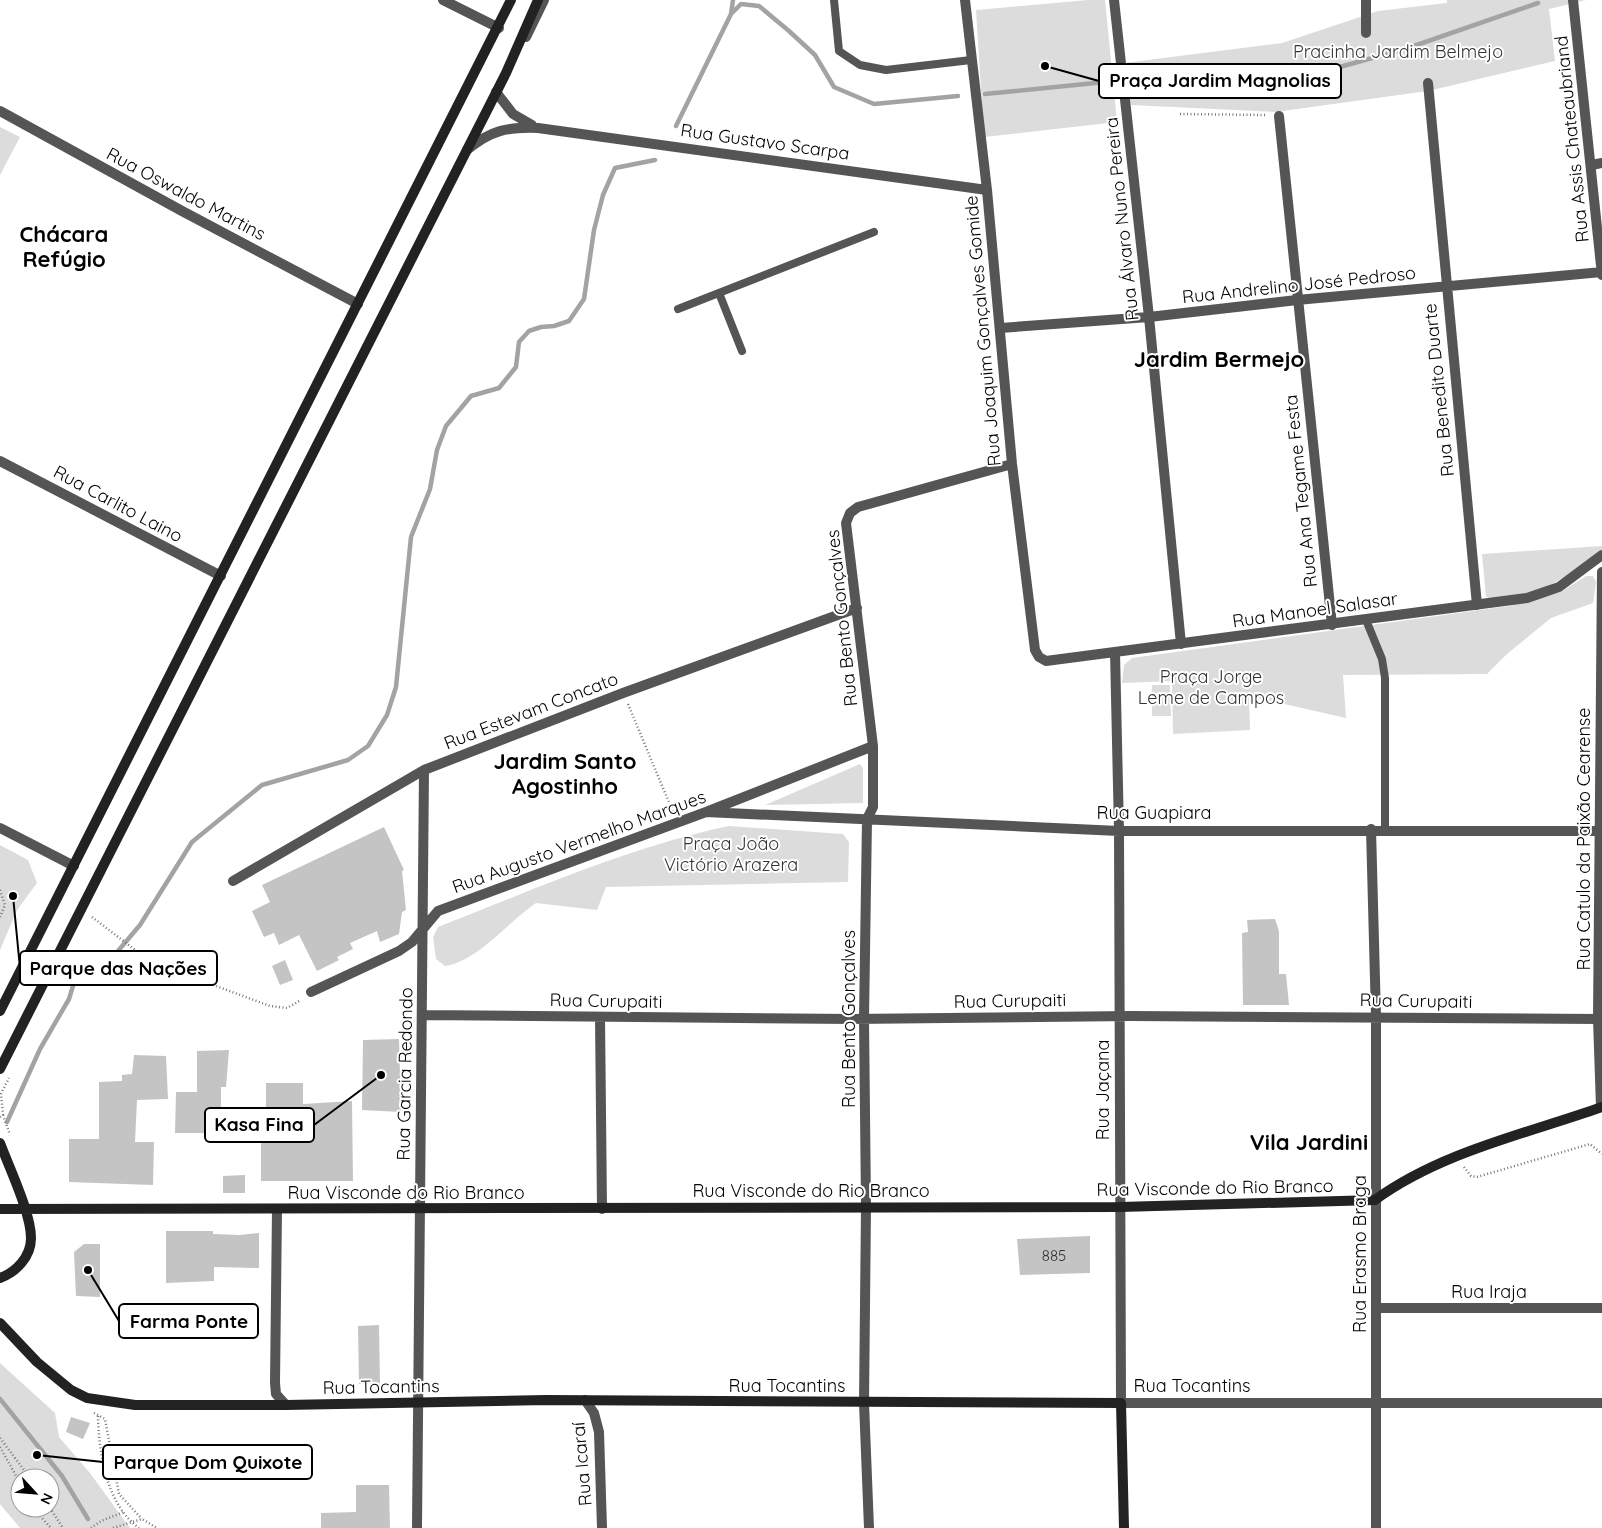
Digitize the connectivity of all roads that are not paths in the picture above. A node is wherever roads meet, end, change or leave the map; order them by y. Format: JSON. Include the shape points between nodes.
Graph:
{"nodes":[{"id":1,"x":443,"y":0,"type":"edge"},
{"id":2,"x":511,"y":0,"type":"edge"},
{"id":3,"x":538,"y":0,"type":"edge"},
{"id":4,"x":544,"y":0,"type":"edge"},
{"id":5,"x":834,"y":0,"type":"edge"},
{"id":6,"x":965,"y":0,"type":"edge"},
{"id":7,"x":1114,"y":0,"type":"edge"},
{"id":8,"x":1366,"y":0,"type":"edge"},
{"id":9,"x":1573,"y":0,"type":"edge"},
{"id":10,"x":499,"y":28,"type":"junction"},
{"id":11,"x":1366,"y":33,"type":"dead end"},
{"id":12,"x":971,"y":60,"type":"junction"},
{"id":13,"x":506,"y":73,"type":"junction"},
{"id":14,"x":1428,"y":82,"type":"dead end"},
{"id":15,"x":496,"y":92,"type":"junction"},
{"id":16,"x":0,"y":111,"type":"edge"},
{"id":17,"x":1279,"y":116,"type":"road end"},
{"id":18,"x":538,"y":128,"type":"junction"},
{"id":19,"x":466,"y":150,"type":"junction"},
{"id":20,"x":1597,"y":164,"type":"edge"},
{"id":21,"x":987,"y":190,"type":"junction"},
{"id":22,"x":874,"y":232,"type":"dead end"},
{"id":23,"x":1602,"y":273,"type":"edge"},
{"id":24,"x":1446,"y":286,"type":"junction"},
{"id":25,"x":719,"y":293,"type":"junction"},
{"id":26,"x":1297,"y":300,"type":"junction"},
{"id":27,"x":358,"y":304,"type":"junction"},
{"id":28,"x":678,"y":309,"type":"dead end"},
{"id":29,"x":1149,"y":317,"type":"junction"},
{"id":30,"x":1000,"y":328,"type":"junction"},
{"id":31,"x":742,"y":351,"type":"dead end"},
{"id":32,"x":0,"y":461,"type":"edge"},
{"id":33,"x":1012,"y":464,"type":"junction"},
{"id":34,"x":1602,"y":555,"type":"edge"},
{"id":35,"x":1587,"y":566,"type":"junction"},
{"id":36,"x":1601,"y":574,"type":"edge"},
{"id":37,"x":221,"y":576,"type":"junction"},
{"id":38,"x":1477,"y":605,"type":"junction"},
{"id":39,"x":857,"y":608,"type":"junction"},
{"id":40,"x":1366,"y":620,"type":"junction"},
{"id":41,"x":1332,"y":625,"type":"junction"},
{"id":42,"x":1181,"y":644,"type":"junction"},
{"id":43,"x":1115,"y":652,"type":"junction"},
{"id":44,"x":1039,"y":658,"type":"joint"},
{"id":45,"x":1602,"y":662,"type":"edge"},
{"id":46,"x":873,"y":746,"type":"junction"},
{"id":47,"x":424,"y":770,"type":"junction"},
{"id":48,"x":706,"y":812,"type":"junction"},
{"id":49,"x":867,"y":819,"type":"junction"},
{"id":50,"x":0,"y":828,"type":"edge"},
{"id":51,"x":1371,"y":829,"type":"junction"},
{"id":52,"x":1385,"y":829,"type":"junction"},
{"id":53,"x":1119,"y":831,"type":"junction"},
{"id":54,"x":1601,"y":831,"type":"edge"},
{"id":55,"x":74,"y":866,"type":"junction"},
{"id":56,"x":233,"y":881,"type":"dead end"},
{"id":57,"x":423,"y":928,"type":"junction"},
{"id":58,"x":311,"y":992,"type":"road end"},
{"id":59,"x":0,"y":1011,"type":"edge"},
{"id":60,"x":423,"y":1015,"type":"junction"},
{"id":61,"x":1118,"y":1016,"type":"junction"},
{"id":62,"x":600,"y":1017,"type":"junction"},
{"id":63,"x":1376,"y":1017,"type":"junction"},
{"id":64,"x":864,"y":1019,"type":"junction"},
{"id":65,"x":1598,"y":1019,"type":"junction"},
{"id":66,"x":0,"y":1069,"type":"edge"},
{"id":67,"x":1602,"y":1107,"type":"edge"},
{"id":68,"x":0,"y":1143,"type":"edge"},
{"id":69,"x":1376,"y":1200,"type":"junction"},
{"id":70,"x":866,"y":1207,"type":"junction"},
{"id":71,"x":1120,"y":1207,"type":"junction"},
{"id":72,"x":0,"y":1209,"type":"edge"},
{"id":73,"x":24,"y":1209,"type":"junction"},
{"id":74,"x":277,"y":1209,"type":"junction"},
{"id":75,"x":419,"y":1209,"type":"junction"},
{"id":76,"x":602,"y":1209,"type":"junction"},
{"id":77,"x":0,"y":1278,"type":"edge"},
{"id":78,"x":1376,"y":1308,"type":"junction"},
{"id":79,"x":1602,"y":1308,"type":"edge"},
{"id":80,"x":0,"y":1323,"type":"edge"},
{"id":81,"x":585,"y":1400,"type":"junction"},
{"id":82,"x":1376,"y":1402,"type":"junction"},
{"id":83,"x":416,"y":1403,"type":"junction"},
{"id":84,"x":864,"y":1403,"type":"junction"},
{"id":85,"x":1121,"y":1403,"type":"junction"},
{"id":86,"x":1602,"y":1404,"type":"edge"},
{"id":87,"x":286,"y":1405,"type":"junction"},
{"id":88,"x":417,"y":1528,"type":"edge"},
{"id":89,"x":602,"y":1528,"type":"edge"},
{"id":90,"x":869,"y":1528,"type":"edge"},
{"id":91,"x":1124,"y":1528,"type":"edge"},
{"id":92,"x":1376,"y":1528,"type":"edge"}],
"edges":[{"from":1,"to":10,"type":"street"},
{"from":2,"to":10,"type":"main road"},
{"from":3,"to":13,"type":"main road"},
{"from":4,"to":13,"type":"street"},
{"from":5,"to":12,"type":"lane","via":[[839,51],[860,65],[886,70]]},
{"from":6,"to":12,"type":"street","name":"Rua Joaquim Gonçalves Gomide"},
{"from":7,"to":29,"type":"street","name":"Rua Álvaro Nuno Pereira"},
{"from":8,"to":11,"type":"street"},
{"from":9,"to":20,"type":"street","name":"Rua Assis Chateaubriand"},
{"from":10,"to":27,"type":"main road"},
{"from":12,"to":21,"type":"street","name":"Rua Joaquim Gonçalves Gomide"},
{"from":13,"to":15,"type":"main road"},
{"from":14,"to":24,"type":"street","name":"Rua Benedito Duarte"},
{"from":15,"to":18,"type":"street","name":"Rua Gustavo Scarpa","via":[[514,114]]},
{"from":15,"to":19,"type":"main road"},
{"from":16,"to":27,"type":"street","name":"Rua Oswaldo Martins"},
{"from":17,"to":26,"type":"street","name":"Rua Ana Tegame Festa"},
{"from":18,"to":19,"type":"street","name":"Rua Gustavo Scarpa","via":[[505,128],[489,134]]},
{"from":18,"to":21,"type":"street","name":"Rua Gustavo Scarpa"},
{"from":19,"to":66,"type":"main road"},
{"from":20,"to":23,"type":"street","name":"Rua Assis Chateaubriand"},
{"from":21,"to":30,"type":"street","name":"Rua Joaquim Gonçalves Gomide"},
{"from":22,"to":25,"type":"lane"},
{"from":23,"to":24,"type":"street","name":"Rua Andrelino José Pedroso"},
{"from":24,"to":26,"type":"street","name":"Rua Andrelino José Pedroso"},
{"from":24,"to":38,"type":"street","name":"Rua Benedito Duarte"},
{"from":25,"to":28,"type":"lane"},
{"from":25,"to":31,"type":"lane"},
{"from":26,"to":29,"type":"street","name":"Rua Andrelino José Pedroso"},
{"from":26,"to":41,"type":"street","name":"Rua Ana Tegame Festa"},
{"from":27,"to":37,"type":"main road"},
{"from":29,"to":30,"type":"street","name":"Rua Andrelino José Pedroso"},
{"from":29,"to":42,"type":"street","name":"Rua Álvaro Nuno Pereira"},
{"from":30,"to":33,"type":"street","name":"Rua Joaquim Gonçalves Gomide"},
{"from":32,"to":37,"type":"street","name":"Rua Carlito Laino"},
{"from":33,"to":39,"type":"street","name":"Rua Bento Gonçalves","via":[[858,507],[850,513],[846,523]]},
{"from":33,"to":44,"type":"street","name":"Rua Joaquim Gonçalves Gomide","via":[[1035,650]]},
{"from":34,"to":35,"type":"street","name":"Rua Manoel Salasar"},
{"from":35,"to":36,"type":"street","via":[[1594,566]]},
{"from":35,"to":38,"type":"street","name":"Rua Manoel Salasar","via":[[1559,588],[1527,598]]},
{"from":36,"to":45,"type":"street","name":"Rua Catulo da Paixão Cearense"},
{"from":37,"to":55,"type":"main road"},
{"from":38,"to":40,"type":"street","name":"Rua Manoel Salasar"},
{"from":39,"to":46,"type":"street","name":"Rua Bento Gonçalves"},
{"from":39,"to":47,"type":"street","name":"Rua Estevam Concato"},
{"from":40,"to":41,"type":"street","name":"Rua Manoel Salasar"},
{"from":40,"to":52,"type":"lane","via":[[1382,659],[1385,678]]},
{"from":41,"to":42,"type":"street","name":"Rua Manoel Salasar"},
{"from":42,"to":43,"type":"street","name":"Rua Manoel Salasar"},
{"from":43,"to":44,"type":"street","name":"Rua Manoel Salasar","via":[[1046,661]]},
{"from":43,"to":53,"type":"street","name":"Rua Jaçana"},
{"from":45,"to":54,"type":"street","name":"Rua Catulo da Paixão Cearense"},
{"from":46,"to":48,"type":"street","name":"Rua Augusto Vermelho Marques"},
{"from":46,"to":49,"type":"street","name":"Rua Bento Gonçalves","via":[[874,807]]},
{"from":47,"to":56,"type":"street","name":"Rua Estevam Concato"},
{"from":47,"to":57,"type":"street","name":"Rua Garcia Redondo"},
{"from":48,"to":49,"type":"street","name":"Rua Guapiara"},
{"from":48,"to":57,"type":"street","name":"Rua Augusto Vermelho Marques","via":[[438,911]]},
{"from":49,"to":53,"type":"street","name":"Rua Guapiara"},
{"from":49,"to":64,"type":"street","name":"Rua Bento Gonçalves"},
{"from":50,"to":55,"type":"street"},
{"from":51,"to":52,"type":"street","name":"Rua Guapiara"},
{"from":51,"to":53,"type":"street","name":"Rua Guapiara"},
{"from":51,"to":63,"type":"street","name":"Rua Erasmo Braga"},
{"from":52,"to":54,"type":"street","name":"Rua Guapiara"},
{"from":53,"to":61,"type":"street","name":"Rua Jaçana"},
{"from":54,"to":65,"type":"street","name":"Rua Catulo da Paixão Cearense"},
{"from":55,"to":59,"type":"main road"},
{"from":57,"to":58,"type":"street","name":"Rua Augusto Vermelho Marques","via":[[399,951]]},
{"from":57,"to":60,"type":"street","name":"Rua Garcia Redondo"},
{"from":60,"to":62,"type":"street","name":"Rua Curupaiti"},
{"from":60,"to":75,"type":"street","name":"Rua Garcia Redondo"},
{"from":61,"to":63,"type":"street","name":"Rua Curupaiti"},
{"from":61,"to":64,"type":"street","name":"Rua Curupaiti"},
{"from":61,"to":71,"type":"street","name":"Rua Jaçana"},
{"from":62,"to":64,"type":"street","name":"Rua Curupaiti"},
{"from":62,"to":76,"type":"street"},
{"from":63,"to":65,"type":"street","name":"Rua Curupaiti"},
{"from":63,"to":69,"type":"street","name":"Rua Erasmo Braga"},
{"from":64,"to":70,"type":"street","name":"Rua Bento Gonçalves"},
{"from":65,"to":67,"type":"street","name":"Rua Catulo da Paixão Cearense"},
{"from":67,"to":69,"type":"main road","via":[[1427,1168]]},
{"from":68,"to":73,"type":"main road"},
{"from":69,"to":71,"type":"main road","name":"Rua Visconde do Rio Branco"},
{"from":69,"to":78,"type":"street","name":"Rua Erasmo Braga"},
{"from":70,"to":71,"type":"main road","name":"Rua Visconde do Rio Branco"},
{"from":70,"to":76,"type":"main road","name":"Rua Visconde do Rio Branco"},
{"from":70,"to":84,"type":"street","name":"Rua Bento Gonçalves"},
{"from":71,"to":85,"type":"street","name":"Rua Jaçana"},
{"from":72,"to":73,"type":"main road","name":"Rua Visconde do Rio Branco"},
{"from":73,"to":74,"type":"main road","name":"Rua Visconde do Rio Branco"},
{"from":73,"to":77,"type":"main road","via":[[31,1239],[28,1251],[15,1270]]},
{"from":74,"to":75,"type":"main road","name":"Rua Visconde do Rio Branco"},
{"from":74,"to":87,"type":"street","via":[[275,1383],[276,1394]]},
{"from":75,"to":76,"type":"main road","name":"Rua Visconde do Rio Branco"},
{"from":75,"to":83,"type":"street","name":"Rua Garcia Redondo"},
{"from":78,"to":79,"type":"street","name":"Rua Iraja"},
{"from":78,"to":82,"type":"street","name":"Rua Erasmo Braga"},
{"from":80,"to":87,"type":"main road","name":"Rua Tocantins","via":[[56,1379],[87,1398],[135,1405]]},
{"from":81,"to":83,"type":"main road","name":"Rua Tocantins"},
{"from":81,"to":84,"type":"main road","name":"Rua Tocantins"},
{"from":81,"to":89,"type":"street","name":"Rua Icaraí","via":[[594,1413],[599,1432]]},
{"from":82,"to":85,"type":"street","name":"Rua Tocantins"},
{"from":82,"to":86,"type":"street","name":"Rua Tocantins"},
{"from":82,"to":92,"type":"street","name":"Rua Erasmo Braga"},
{"from":83,"to":87,"type":"main road","name":"Rua Tocantins"},
{"from":83,"to":88,"type":"street","name":"Rua Garcia Redondo"},
{"from":84,"to":85,"type":"main road","name":"Rua Tocantins"},
{"from":84,"to":90,"type":"street","name":"Rua Bento Gonçalves"},
{"from":85,"to":91,"type":"main road","name":"Rua Jaçana"}]}
